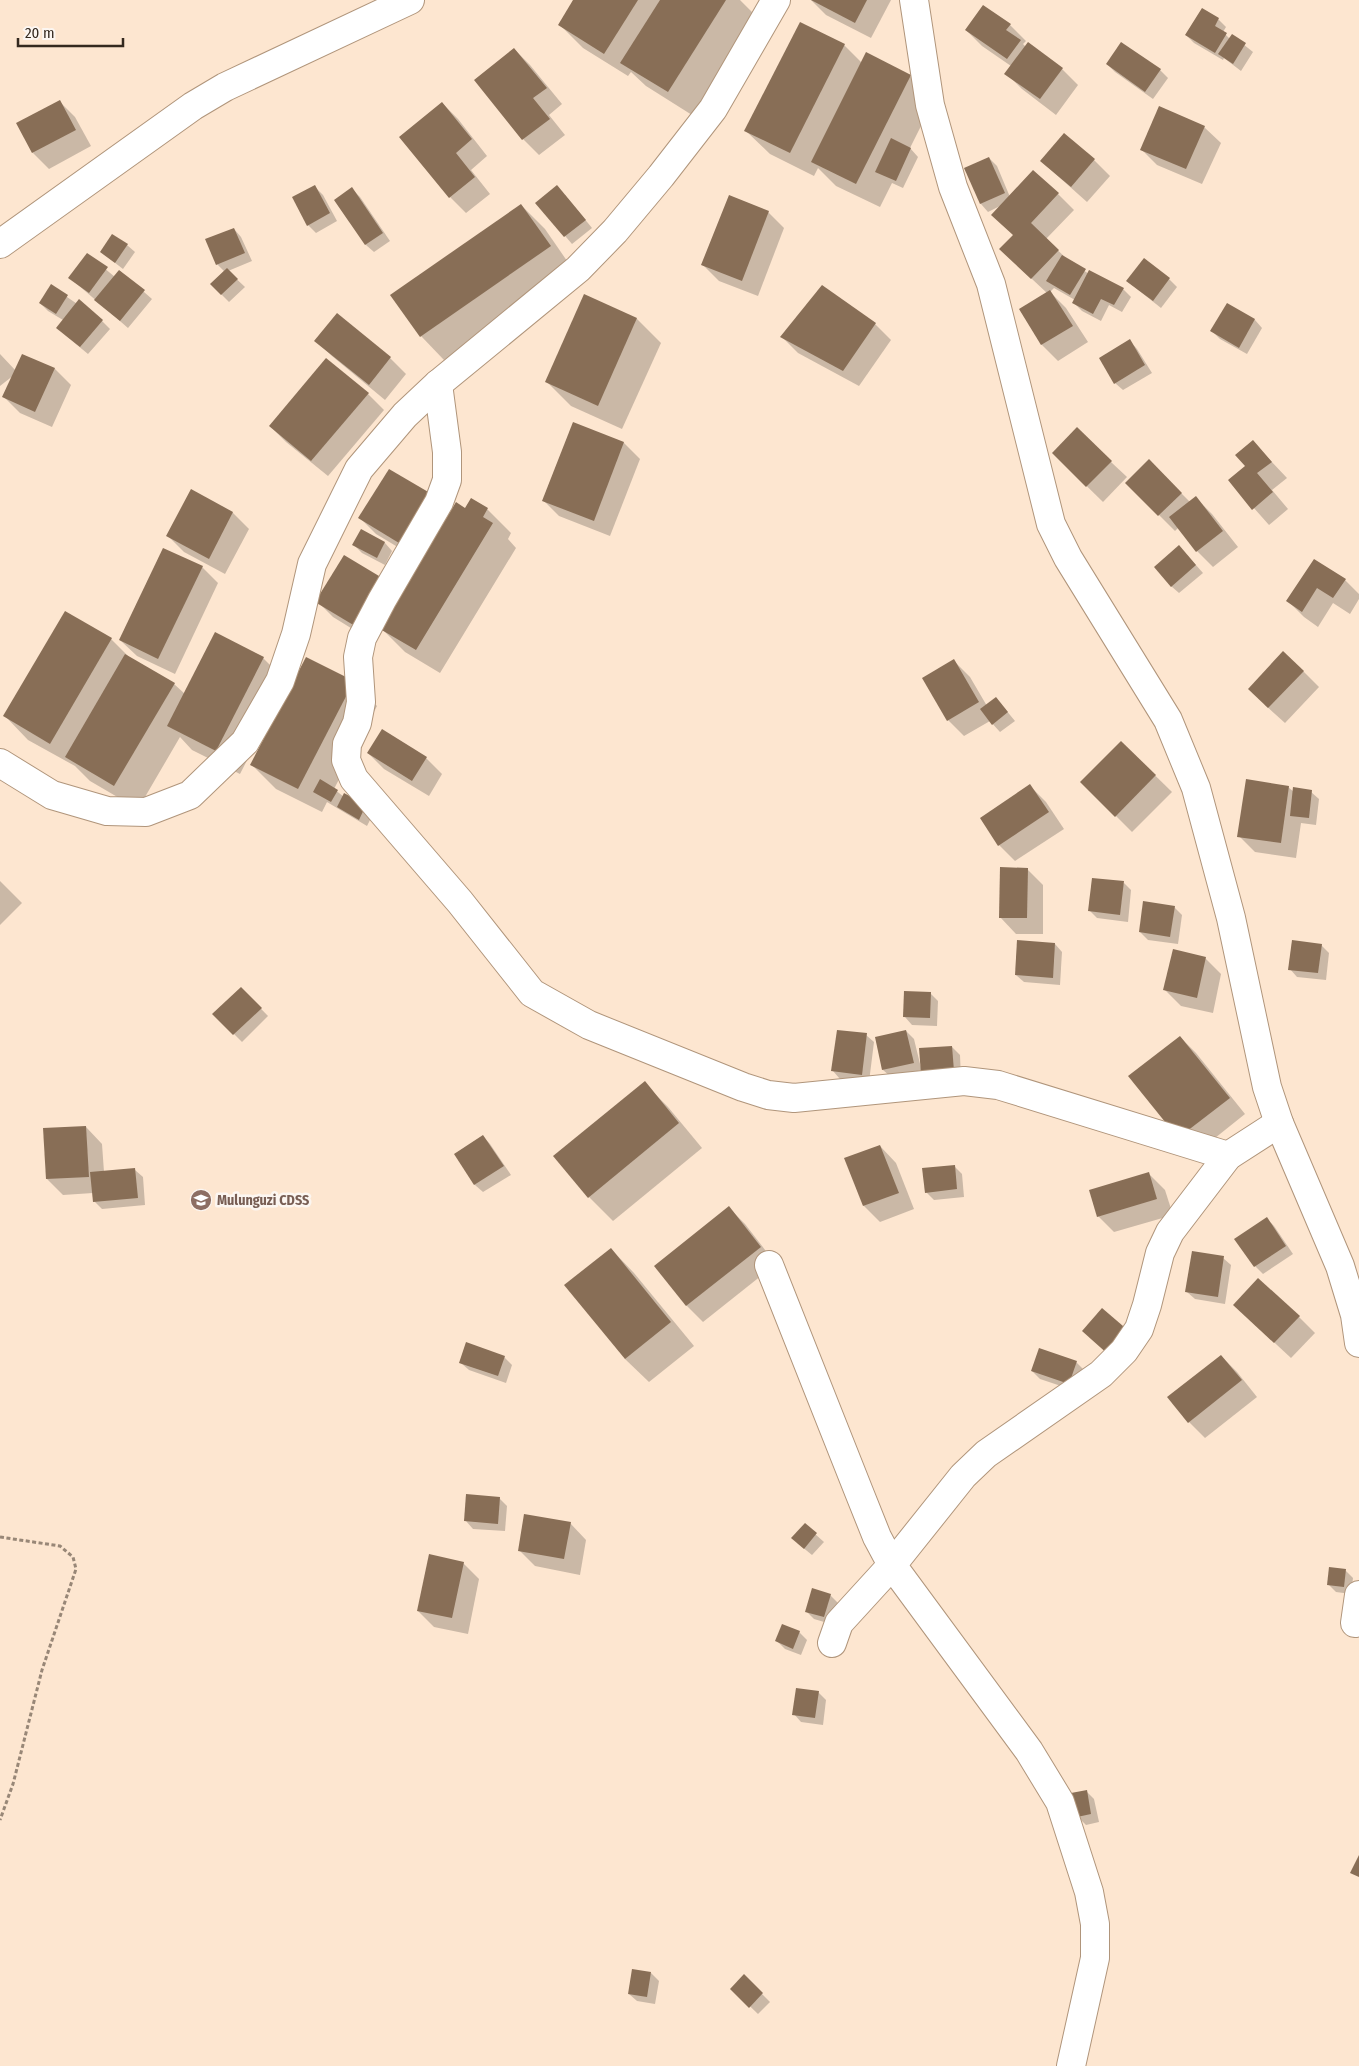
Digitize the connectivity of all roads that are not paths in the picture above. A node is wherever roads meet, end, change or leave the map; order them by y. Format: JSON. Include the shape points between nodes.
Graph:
{"nodes":[{"id":1,"x":410,"y":0,"type":"edge"},
{"id":2,"x":776,"y":0,"type":"edge"},
{"id":3,"x":914,"y":0,"type":"edge"},
{"id":4,"x":0,"y":244,"type":"edge"},
{"id":5,"x":438,"y":384,"type":"junction"},
{"id":6,"x":0,"y":763,"type":"edge"},
{"id":7,"x":1279,"y":1123,"type":"junction"},
{"id":8,"x":1228,"y":1156,"type":"junction"},
{"id":9,"x":769,"y":1265,"type":"dead end"},
{"id":10,"x":1359,"y":1343,"type":"edge"},
{"id":11,"x":892,"y":1565,"type":"junction"},
{"id":12,"x":1359,"y":1595,"type":"edge"},
{"id":13,"x":1355,"y":1623,"type":"dead end"},
{"id":14,"x":832,"y":1644,"type":"dead end"},
{"id":15,"x":1071,"y":2066,"type":"edge"}],
"edges":[{"from":1,"to":4,"type":"street","via":[[225,87],[193,106]]},
{"from":2,"to":5,"type":"street","via":[[713,109],[615,231],[578,269]]},
{"from":3,"to":7,"type":"street","via":[[930,105],[953,187],[991,284],[1051,524],[1087,590],[1168,720],[1196,788],[1231,918],[1267,1087]]},
{"from":5,"to":6,"type":"street","via":[[405,415],[359,469],[312,564],[296,634],[280,680],[245,742],[190,795],[146,812],[106,811],[52,795]]},
{"from":5,"to":8,"type":"street","via":[[447,452],[446,480],[439,502],[362,638],[358,657],[361,702],[357,723],[347,744],[346,760],[354,779],[460,902],[532,993],[589,1026],[768,1095],[794,1098],[964,1081],[998,1085]]},
{"from":7,"to":8,"type":"street"},
{"from":7,"to":10,"type":"street","via":[[1340,1266],[1355,1314]]},
{"from":8,"to":11,"type":"street","via":[[1170,1232],[1160,1253],[1139,1329],[1124,1351],[1101,1374],[986,1454],[963,1476]]},
{"from":9,"to":11,"type":"street","via":[[863,1501]]},
{"from":11,"to":14,"type":"street","via":[[839,1623]]},
{"from":11,"to":15,"type":"street","via":[[1029,1751],[1060,1802],[1096,1924],[1095,1958]]},
{"from":12,"to":13,"type":"street"}]}
